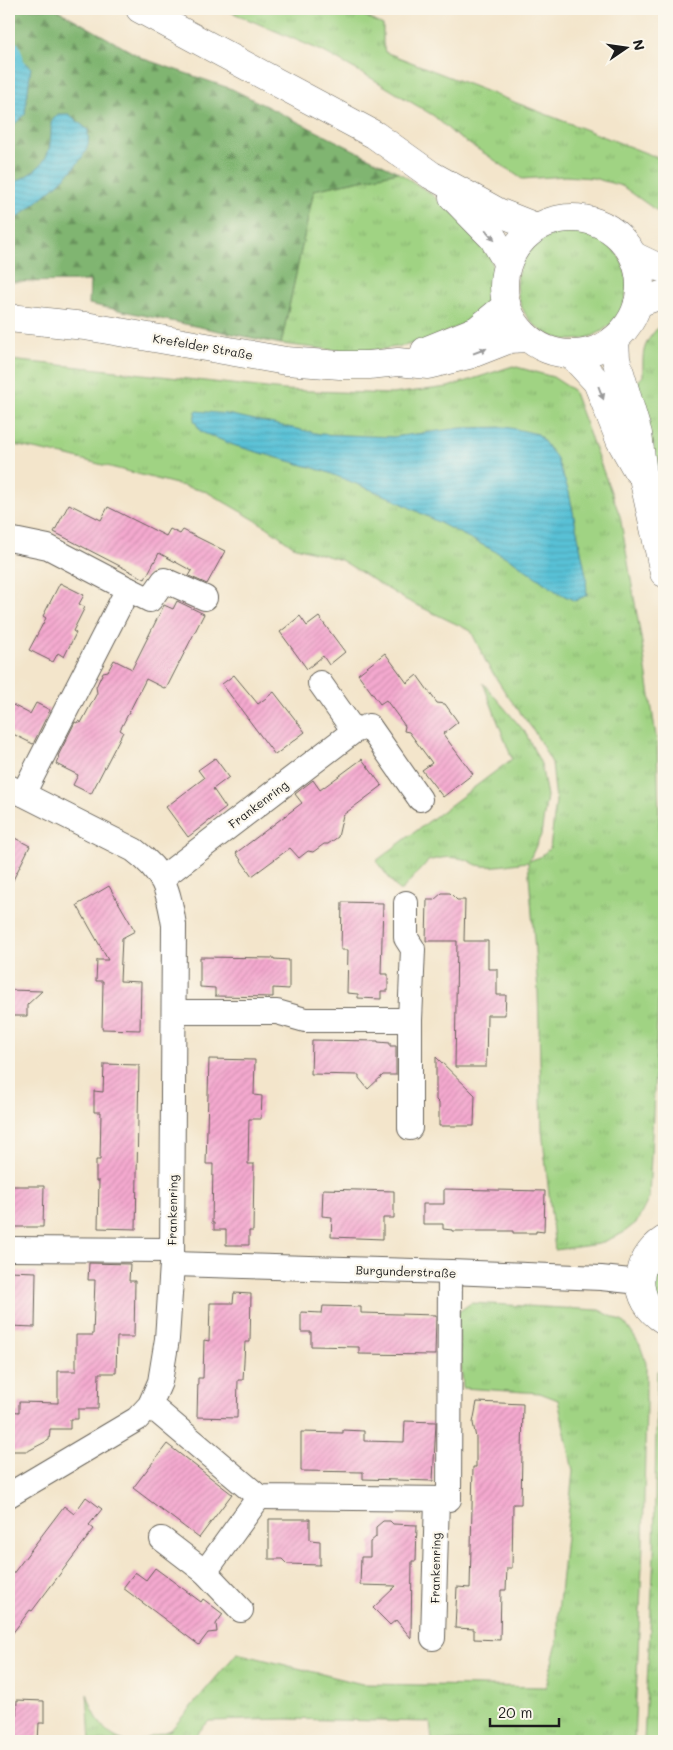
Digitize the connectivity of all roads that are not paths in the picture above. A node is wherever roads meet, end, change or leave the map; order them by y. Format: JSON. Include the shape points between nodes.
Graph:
{"nodes":[{"id":1,"x":140,"y":9,"type":"edge"},
{"id":2,"x":431,"y":175,"type":"junction"},
{"id":3,"x":536,"y":227,"type":"junction"},
{"id":4,"x":634,"y":256,"type":"junction"},
{"id":5,"x":507,"y":262,"type":"junction"},
{"id":6,"x":664,"y":268,"type":"edge"},
{"id":7,"x":664,"y":294,"type":"edge"},
{"id":8,"x":638,"y":303,"type":"junction"},
{"id":9,"x":506,"y":306,"type":"junction"},
{"id":10,"x":9,"y":318,"type":"edge"},
{"id":11,"x":527,"y":338,"type":"junction"},
{"id":12,"x":615,"y":339,"type":"junction"},
{"id":13,"x":572,"y":355,"type":"junction"},
{"id":14,"x":398,"y":362,"type":"junction"},
{"id":15,"x":644,"y":482,"type":"junction"},
{"id":16,"x":9,"y":523,"type":"edge"},
{"id":17,"x":9,"y":530,"type":"edge"},
{"id":18,"x":9,"y":539,"type":"edge"},
{"id":19,"x":664,"y":573,"type":"edge"},
{"id":20,"x":128,"y":590,"type":"junction"},
{"id":21,"x":205,"y":598,"type":"dead end"},
{"id":22,"x":320,"y":683,"type":"dead end"},
{"id":23,"x":354,"y":731,"type":"junction"},
{"id":24,"x":16,"y":791,"type":"edge"},
{"id":25,"x":420,"y":799,"type":"dead end"},
{"id":26,"x":162,"y":878,"type":"junction"},
{"id":27,"x":406,"y":903,"type":"dead end"},
{"id":28,"x":174,"y":1012,"type":"junction"},
{"id":29,"x":410,"y":1020,"type":"junction"},
{"id":30,"x":410,"y":1128,"type":"dead end"},
{"id":31,"x":664,"y":1240,"type":"edge"},
{"id":32,"x":9,"y":1249,"type":"edge"},
{"id":33,"x":171,"y":1257,"type":"junction"},
{"id":34,"x":450,"y":1272,"type":"junction"},
{"id":35,"x":640,"y":1282,"type":"junction"},
{"id":36,"x":664,"y":1320,"type":"edge"},
{"id":37,"x":150,"y":1405,"type":"junction"},
{"id":38,"x":9,"y":1496,"type":"edge"},
{"id":39,"x":259,"y":1497,"type":"junction"},
{"id":40,"x":437,"y":1499,"type":"junction"},
{"id":41,"x":162,"y":1540,"type":"dead end"},
{"id":42,"x":205,"y":1572,"type":"junction"},
{"id":43,"x":241,"y":1610,"type":"dead end"},
{"id":44,"x":434,"y":1638,"type":"dead end"}],
"edges":[{"from":1,"to":2,"type":"main road","via":[[375,135]]},
{"from":2,"to":3,"type":"main road","via":[[498,212]]},
{"from":2,"to":5,"type":"main road","one_way":true,"via":[[493,238]]},
{"from":3,"to":4,"type":"main road","via":[[556,218],[587,218],[612,230]]},
{"from":3,"to":5,"type":"main road","via":[[522,238]]},
{"from":4,"to":6,"type":"main road"},
{"from":4,"to":8,"type":"main road","via":[[641,283]]},
{"from":5,"to":9,"type":"main road","via":[[503,284]]},
{"from":7,"to":8,"type":"main road"},
{"from":8,"to":12,"type":"main road","via":[[629,324]]},
{"from":9,"to":11,"type":"main road","via":[[515,325]]},
{"from":9,"to":14,"type":"main road","name":"Krefelder Straße","via":[[477,330]]},
{"from":10,"to":14,"type":"main road","name":"Krefelder Straße","via":[[85,326],[286,360],[340,365]]},
{"from":11,"to":13,"type":"main road","via":[[540,347]]},
{"from":14,"to":11,"type":"main road","name":"Krefelder Straße","one_way":true,"via":[[428,365],[469,355],[510,339]]},
{"from":12,"to":13,"type":"main road","via":[[595,351]]},
{"from":12,"to":15,"type":"main road","via":[[616,359],[638,434]]},
{"from":13,"to":15,"type":"main road","one_way":true,"via":[[597,382],[620,440]]},
{"from":15,"to":19,"type":"main road"},
{"from":16,"to":17,"type":"street"},
{"from":18,"to":20,"type":"street","via":[[48,547]]},
{"from":20,"to":21,"type":"street","via":[[150,600],[164,580]]},
{"from":20,"to":24,"type":"street","name":"Frankenring"},
{"from":22,"to":23,"type":"street"},
{"from":23,"to":25,"type":"street","via":[[369,726]]},
{"from":23,"to":26,"type":"street","name":"Frankenring"},
{"from":24,"to":26,"type":"street","name":"Frankenring","via":[[134,850],[149,860]]},
{"from":26,"to":28,"type":"street","name":"Frankenring","via":[[170,895],[174,925]]},
{"from":27,"to":29,"type":"street","via":[[406,938],[413,949]]},
{"from":28,"to":29,"type":"street","via":[[277,1012],[306,1020]]},
{"from":28,"to":33,"type":"street","name":"Frankenring"},
{"from":29,"to":30,"type":"street"},
{"from":31,"to":35,"type":"main road","via":[[654,1247],[643,1263]]},
{"from":32,"to":33,"type":"street","name":"Burgunderstraße"},
{"from":33,"to":34,"type":"street","name":"Burgunderstraße"},
{"from":33,"to":37,"type":"street","name":"Frankenring","via":[[167,1339],[160,1382]]},
{"from":34,"to":35,"type":"street","name":"Burgunderstraße"},
{"from":34,"to":40,"type":"street","via":[[449,1500]]},
{"from":35,"to":36,"type":"main road","via":[[644,1300],[655,1315]]},
{"from":37,"to":38,"type":"street","name":"Frankenring","via":[[122,1429]]},
{"from":37,"to":39,"type":"street"},
{"from":39,"to":40,"type":"street"},
{"from":39,"to":42,"type":"street"},
{"from":40,"to":44,"type":"street","name":"Frankenring"},
{"from":41,"to":42,"type":"street"},
{"from":42,"to":43,"type":"street"}]}
